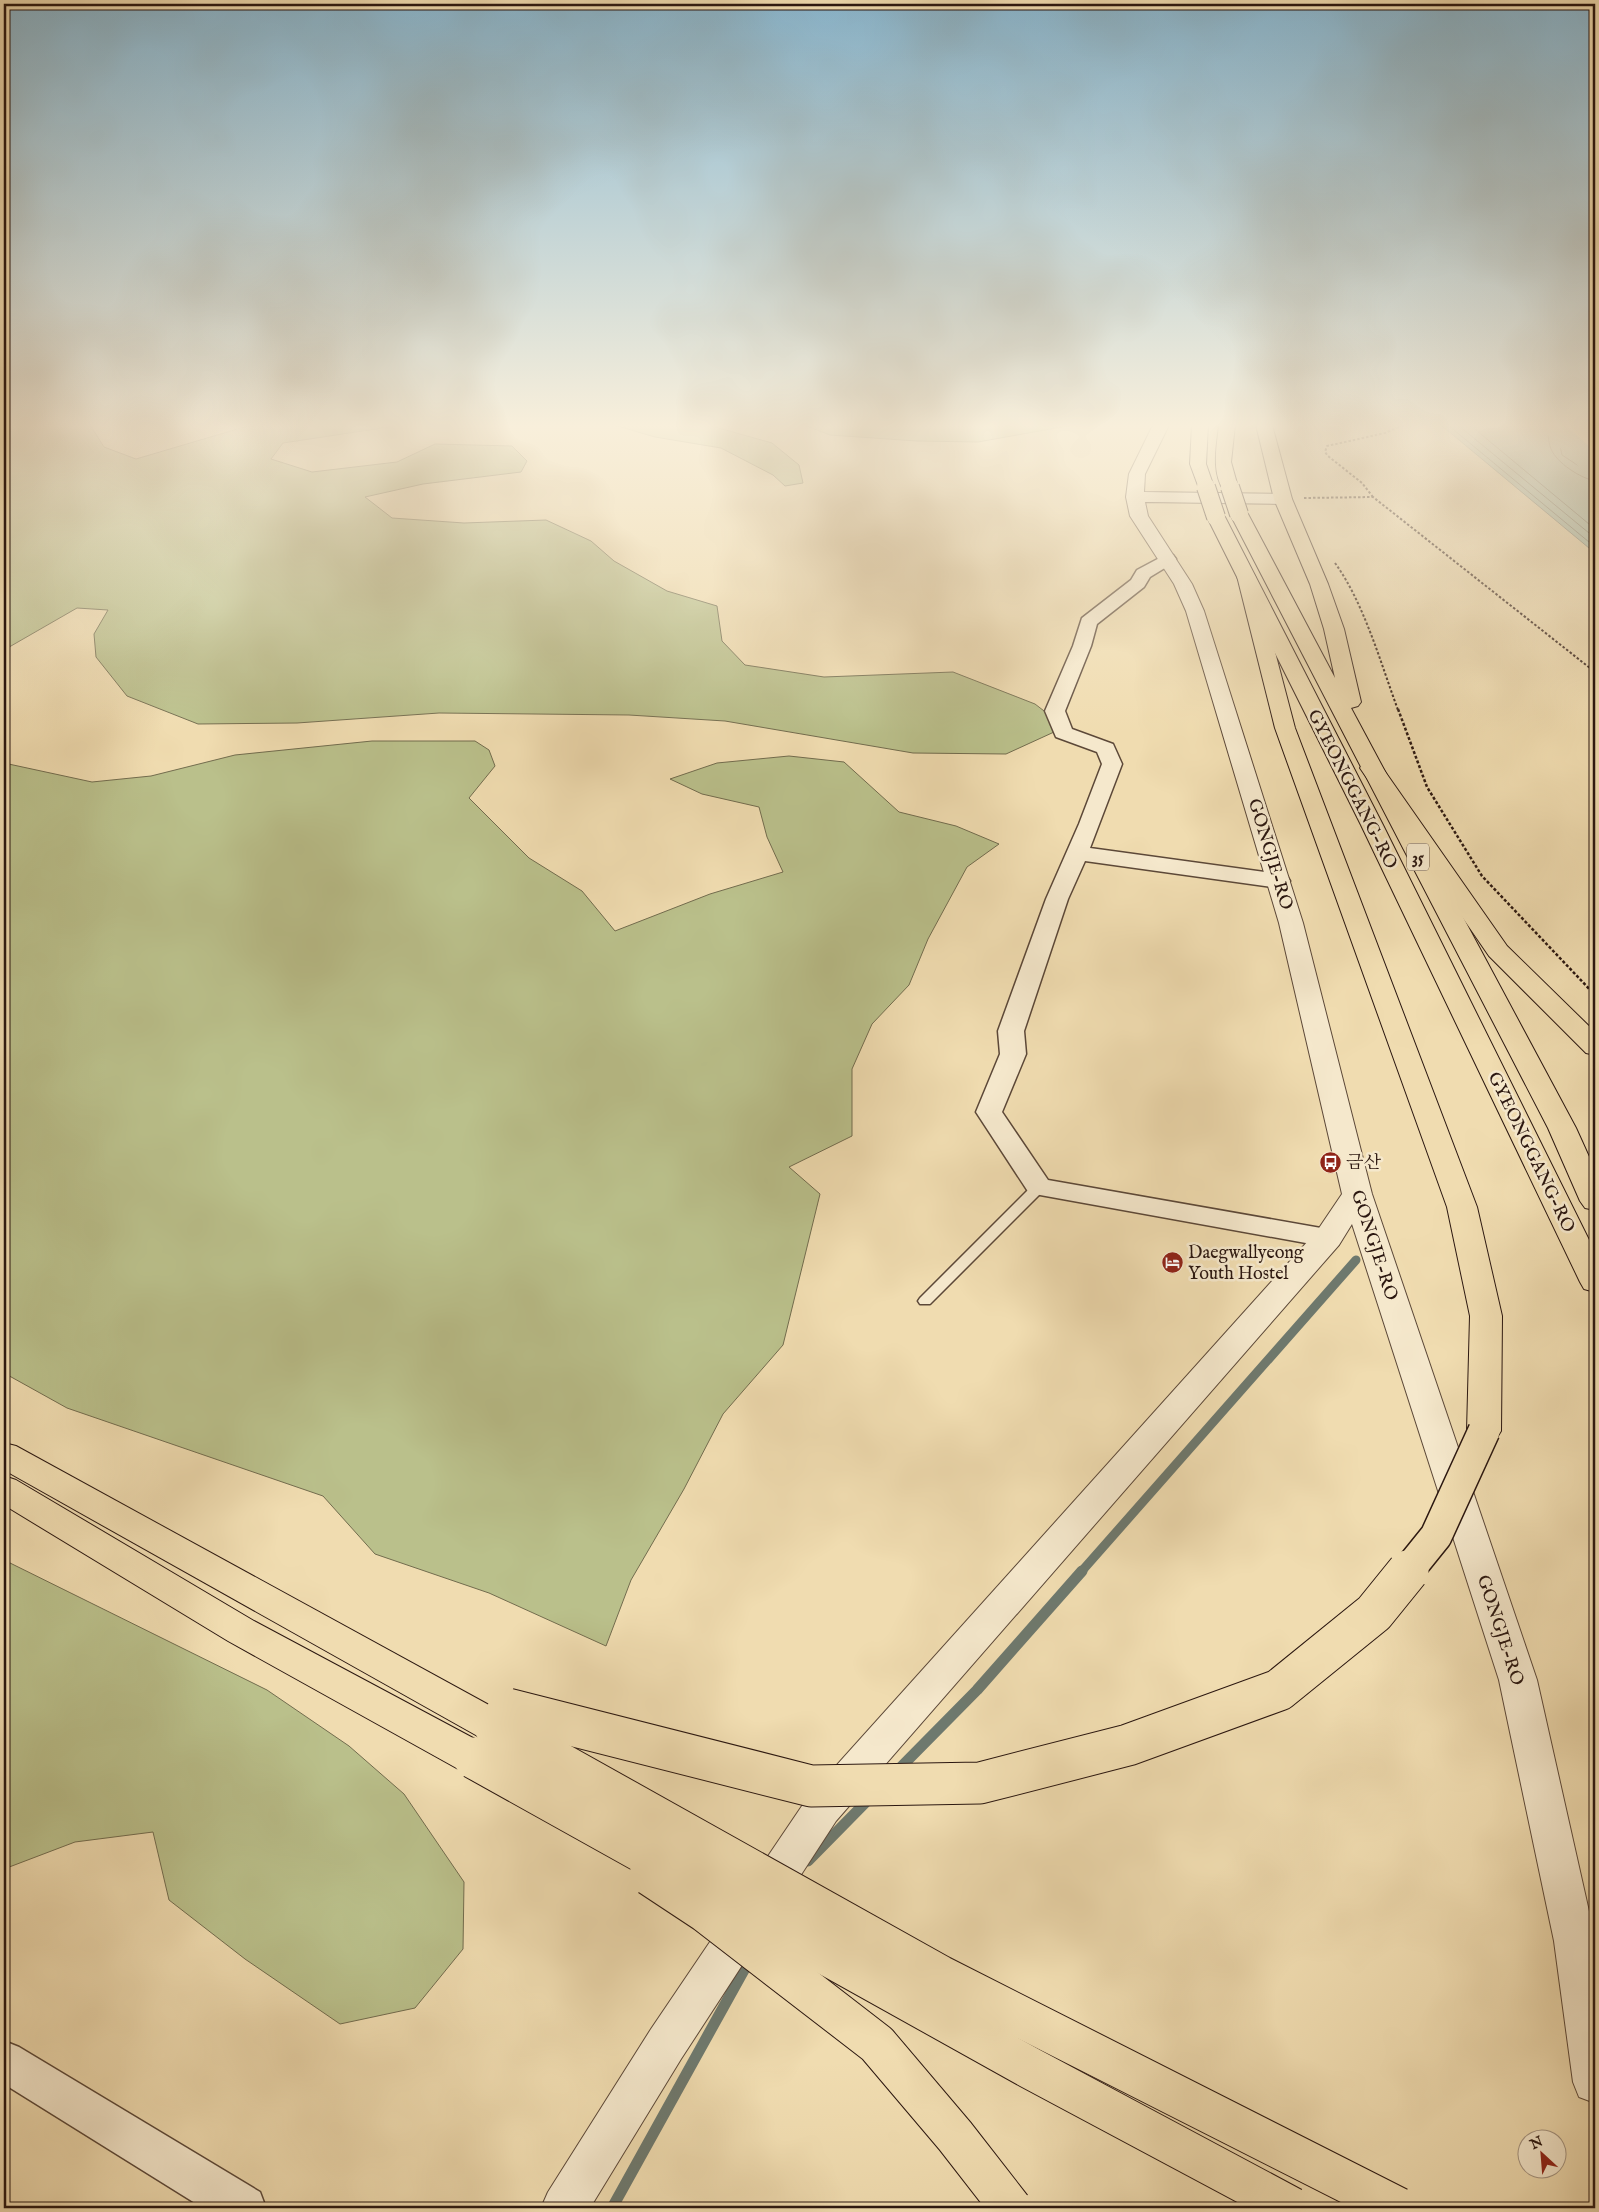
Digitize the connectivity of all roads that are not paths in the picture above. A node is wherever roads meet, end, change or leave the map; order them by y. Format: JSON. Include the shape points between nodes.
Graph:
{"nodes":[{"id":1,"x":1147,"y":528,"type":"edge"},
{"id":2,"x":1232,"y":528,"type":"edge"},
{"id":3,"x":1235,"y":528,"type":"edge"},
{"id":4,"x":1295,"y":528,"type":"edge"},
{"id":5,"x":1167,"y":559,"type":"junction"},
{"id":6,"x":1246,"y":576,"type":"junction"},
{"id":7,"x":1367,"y":757,"type":"junction"},
{"id":8,"x":1077,"y":853,"type":"junction"},
{"id":9,"x":1279,"y":881,"type":"junction"},
{"id":10,"x":1595,"y":1047,"type":"edge"},
{"id":11,"x":1039,"y":1187,"type":"junction"},
{"id":12,"x":1357,"y":1194,"type":"junction"},
{"id":13,"x":1595,"y":1200,"type":"edge"},
{"id":14,"x":1328,"y":1238,"type":"junction"},
{"id":15,"x":1595,"y":1282,"type":"edge"},
{"id":16,"x":925,"y":1301,"type":"dead end"},
{"id":17,"x":4,"y":1455,"type":"edge"},
{"id":18,"x":4,"y":1489,"type":"edge"},
{"id":19,"x":492,"y":1732,"type":"junction"},
{"id":20,"x":4,"y":2061,"type":"edge"},
{"id":21,"x":1595,"y":2082,"type":"edge"},
{"id":22,"x":244,"y":2208,"type":"edge"},
{"id":23,"x":564,"y":2208,"type":"edge"},
{"id":24,"x":1011,"y":2208,"type":"edge"},
{"id":25,"x":1292,"y":2208,"type":"edge"},
{"id":26,"x":1398,"y":2208,"type":"edge"}],
"edges":[{"from":1,"to":5,"type":"street","name":"GONGJE-RO"},
{"from":2,"to":6,"type":"highway","name":"GYEONGGANG-RO"},
{"from":3,"to":7,"type":"highway","name":"GYEONGGANG-RO","number":"35"},
{"from":4,"to":7,"type":"highway","via":[[1331,620]]},
{"from":5,"to":8,"type":"street","via":[[1143,574],[1138,583],[1088,622],[1082,646],[1055,711],[1063,733],[1106,748],[1112,764]]},
{"from":5,"to":9,"type":"street","name":"GONGJE-RO","via":[[1195,611]]},
{"from":6,"to":15,"type":"highway","name":"GYEONGGANG-RO","via":[[1372,825]]},
{"from":6,"to":19,"type":"highway","bridge":true,"via":[[1285,728],[1462,1207],[1486,1316],[1484,1431],[1436,1536],[1374,1613],[1279,1690],[1128,1745],[980,1783],[811,1786]]},
{"from":7,"to":10,"type":"highway","via":[[1498,951]]},
{"from":7,"to":13,"type":"highway","name":"GYEONGGANG-RO","number":"35","via":[[1562,1128]]},
{"from":8,"to":9,"type":"street"},
{"from":8,"to":11,"type":"street","via":[[1057,898],[1011,1031],[1013,1054],[989,1112]]},
{"from":9,"to":12,"type":"street","name":"GONGJE-RO"},
{"from":11,"to":14,"type":"street"},
{"from":11,"to":16,"type":"lane"},
{"from":12,"to":14,"type":"street"},
{"from":12,"to":21,"type":"street","name":"GONGJE-RO","via":[[1518,1680],[1575,1941]]},
{"from":14,"to":23,"type":"street","via":[[822,1809],[666,2044]]},
{"from":17,"to":19,"type":"highway","via":[[330,1636]]},
{"from":18,"to":19,"type":"highway","via":[[241,1631]]},
{"from":19,"to":24,"type":"highway","bridge":true,"via":[[706,1912],[877,2044]]},
{"from":19,"to":25,"type":"highway","bridge":true,"via":[[1030,2068]]},
{"from":19,"to":26,"type":"highway","bridge":true,"via":[[940,1976]]},
{"from":20,"to":22,"type":"street"}]}
